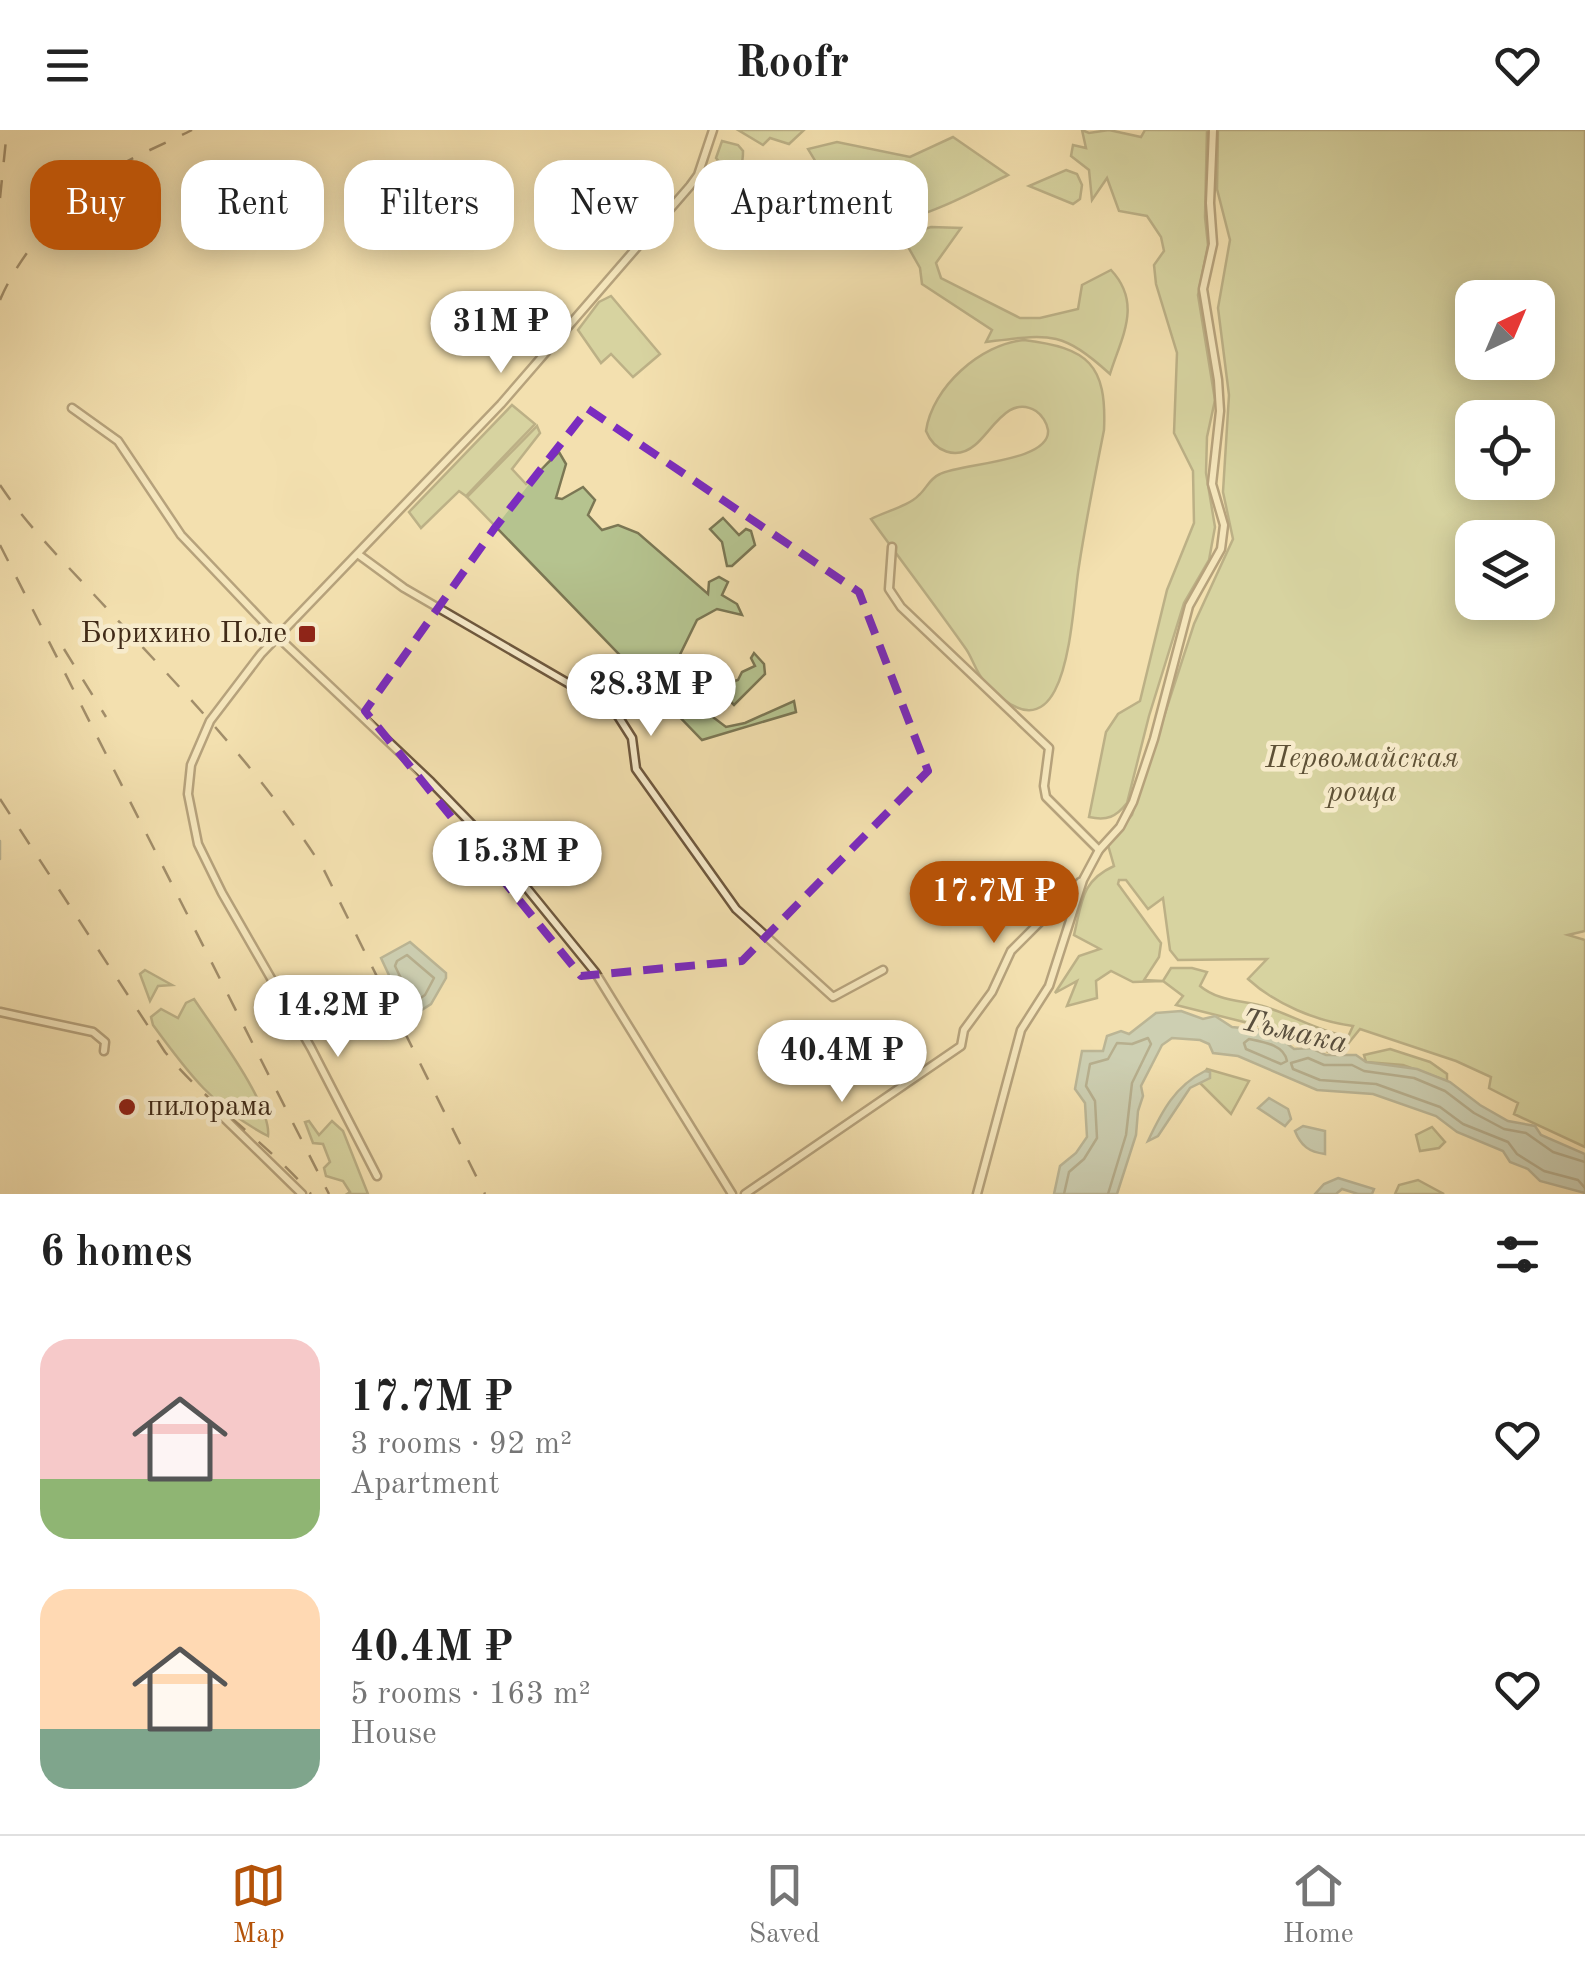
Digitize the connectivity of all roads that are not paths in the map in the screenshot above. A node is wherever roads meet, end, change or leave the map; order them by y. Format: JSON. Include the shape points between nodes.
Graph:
{"nodes":[{"id":1,"x":712,"y":130,"type":"edge"},
{"id":2,"x":1213,"y":130,"type":"edge"},
{"id":3,"x":72,"y":408,"type":"dead end"},
{"id":4,"x":892,"y":547,"type":"dead end"},
{"id":5,"x":358,"y":555,"type":"junction"},
{"id":6,"x":278,"y":637,"type":"junction"},
{"id":7,"x":1099,"y":850,"type":"junction"},
{"id":8,"x":1082,"y":880,"type":"junction"},
{"id":9,"x":883,"y":970,"type":"dead end"},
{"id":10,"x":0,"y":1012,"type":"edge"},
{"id":11,"x":104,"y":1051,"type":"dead end"},
{"id":12,"x":219,"y":1113,"type":"dead end"},
{"id":13,"x":377,"y":1176,"type":"dead end"},
{"id":14,"x":302,"y":1194,"type":"edge"},
{"id":15,"x":732,"y":1194,"type":"edge"},
{"id":16,"x":745,"y":1194,"type":"edge"},
{"id":17,"x":977,"y":1194,"type":"edge"}],
"edges":[{"from":1,"to":5,"type":"street","via":[[690,186],[501,404]]},
{"from":2,"to":7,"type":"street","via":[[1213,244],[1203,290],[1218,380],[1212,484],[1224,525],[1221,549],[1189,606],[1133,802]]},
{"from":3,"to":6,"type":"street","via":[[118,442],[181,536]]},
{"from":4,"to":7,"type":"street","via":[[888,588],[900,606],[1049,748],[1046,796]]},
{"from":5,"to":6,"type":"street"},
{"from":5,"to":9,"type":"street","via":[[618,716],[632,738],[636,769],[736,909],[832,997]]},
{"from":6,"to":13,"type":"street","via":[[203,733],[190,766],[192,824],[222,893]]},
{"from":6,"to":15,"type":"street","via":[[490,843],[595,972]]},
{"from":7,"to":8,"type":"street"},
{"from":8,"to":16,"type":"street","via":[[1011,951],[961,1046]]},
{"from":8,"to":17,"type":"street","via":[[1049,986],[1021,1030]]},
{"from":10,"to":11,"type":"street","via":[[93,1032]]},
{"from":12,"to":14,"type":"street"}]}
